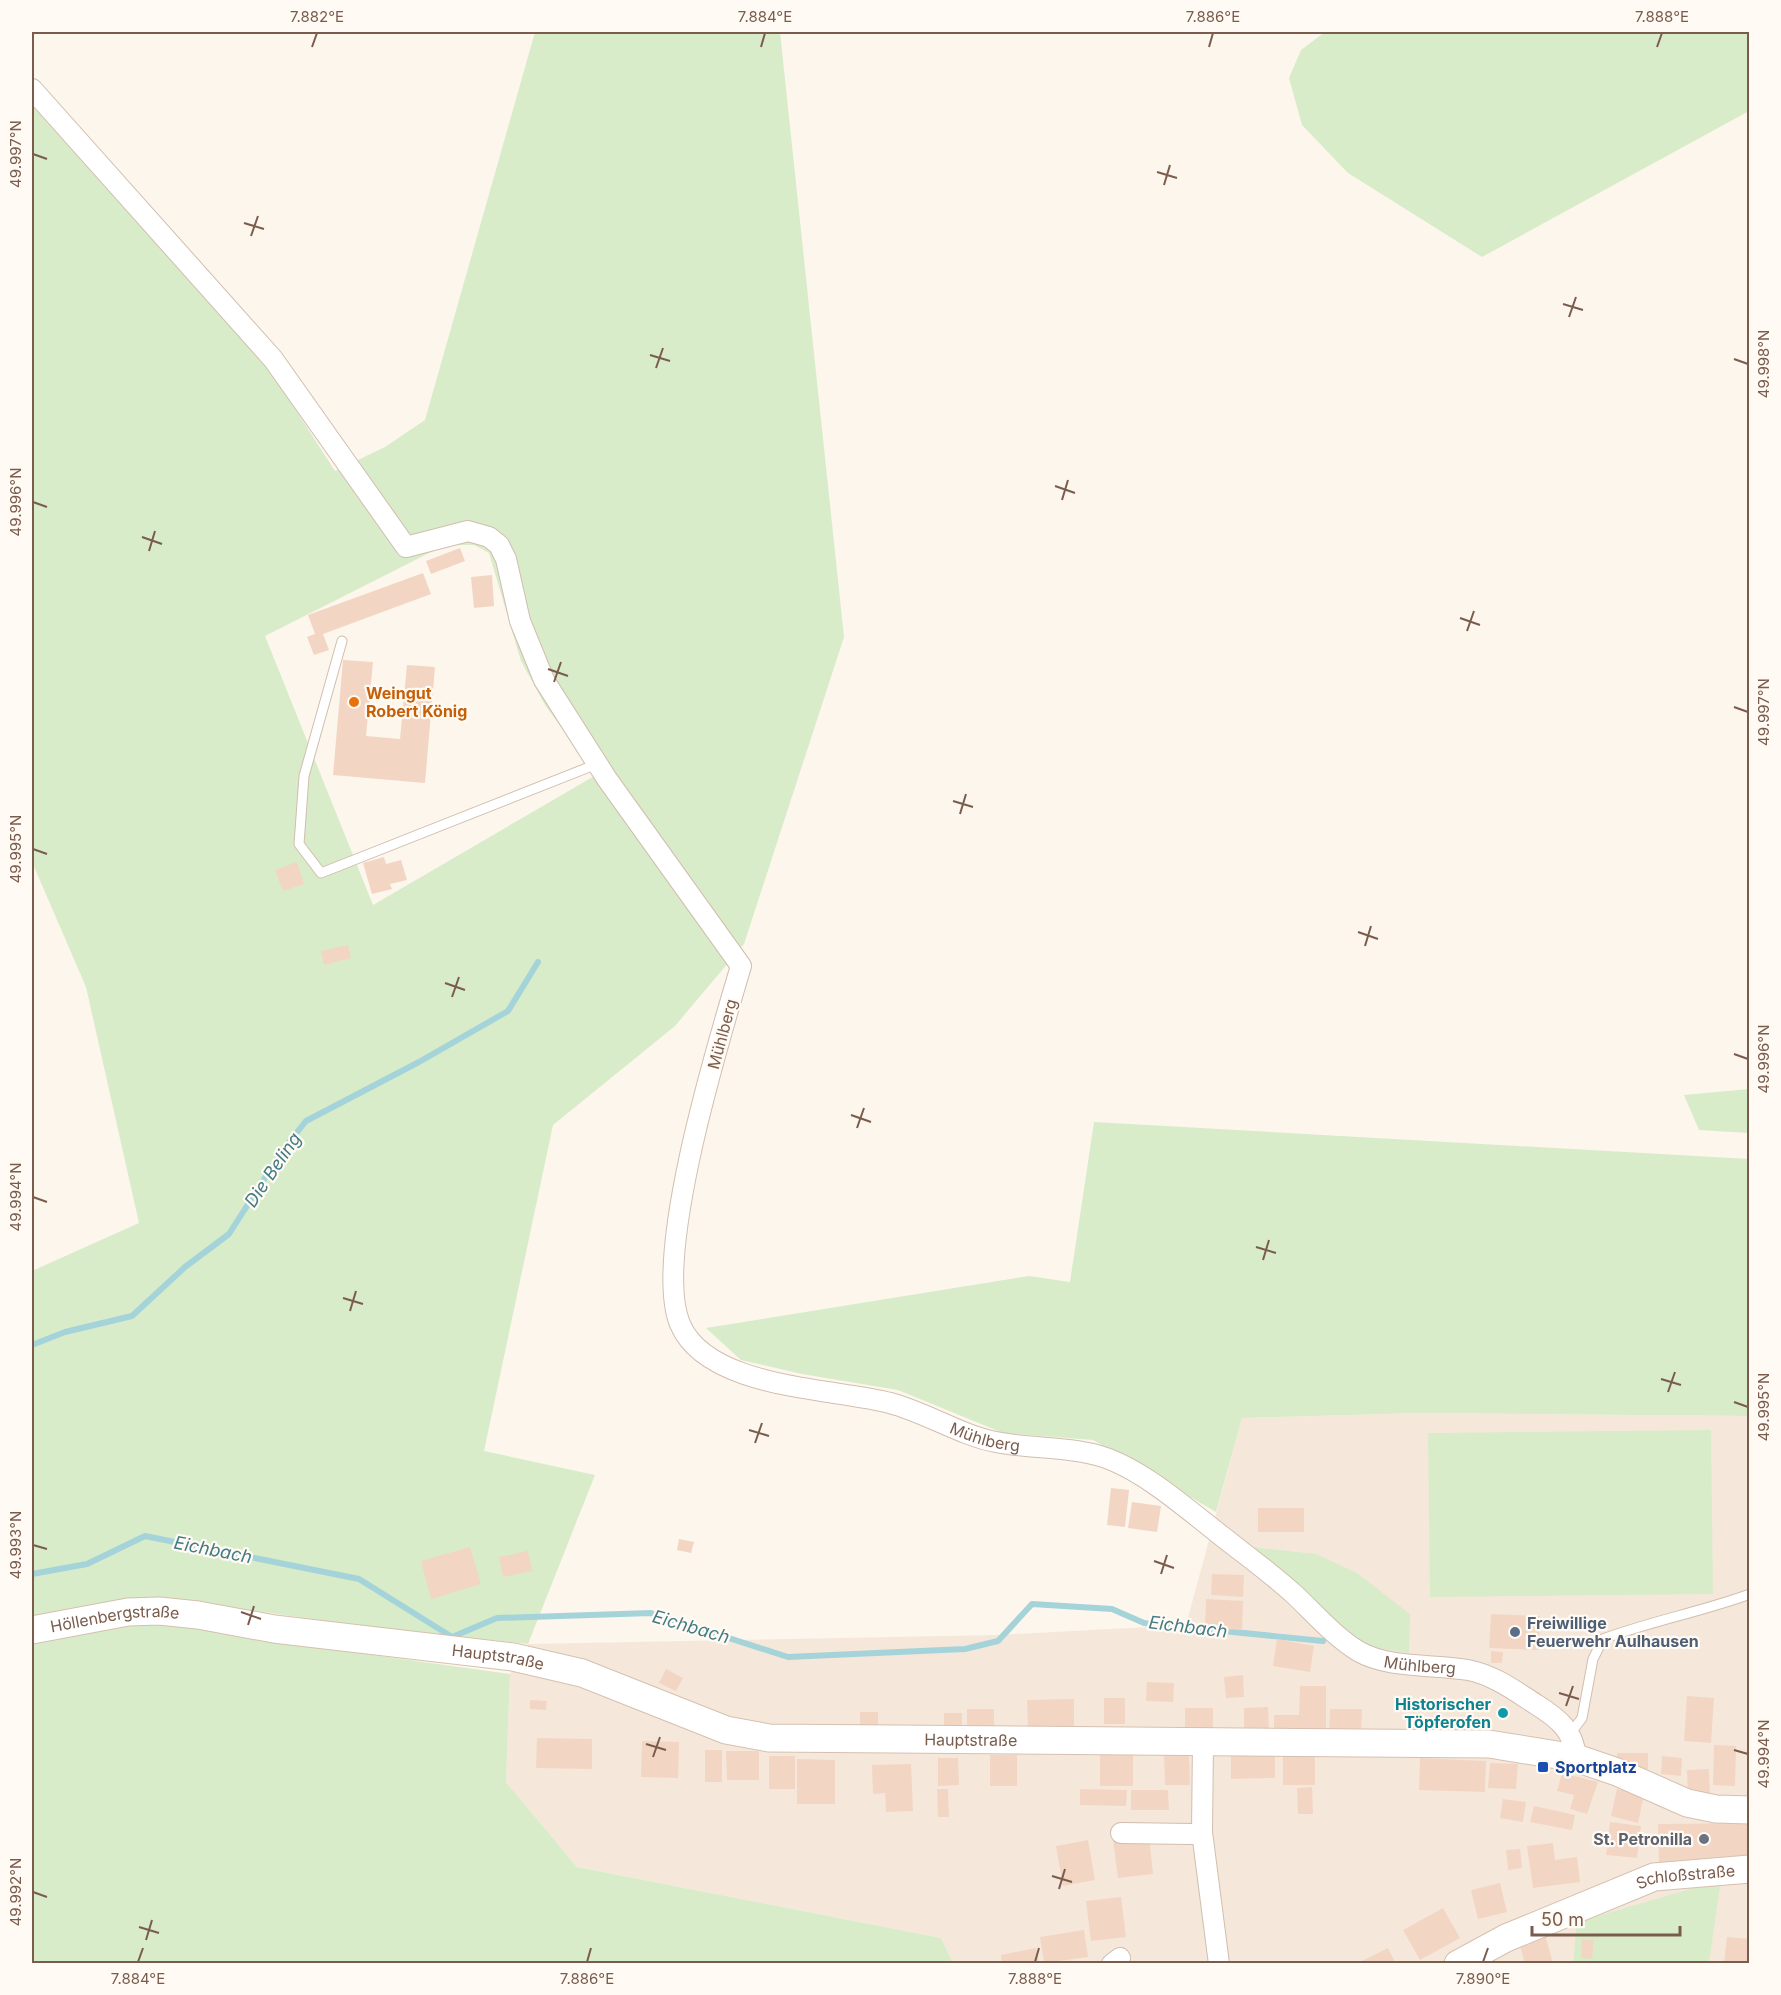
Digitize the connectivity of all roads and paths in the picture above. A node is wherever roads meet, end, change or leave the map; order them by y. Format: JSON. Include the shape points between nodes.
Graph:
{"nodes":[{"id":1,"x":32,"y":89,"type":"edge"},
{"id":2,"x":342,"y":641,"type":"dead end"},
{"id":3,"x":597,"y":764,"type":"junction"},
{"id":4,"x":1749,"y":1594,"type":"edge"},
{"id":5,"x":198,"y":1615,"type":"joint"},
{"id":6,"x":32,"y":1630,"type":"edge"},
{"id":7,"x":1203,"y":1741,"type":"junction"},
{"id":8,"x":1573,"y":1746,"type":"junction"},
{"id":9,"x":1749,"y":1810,"type":"edge"},
{"id":10,"x":1202,"y":1832,"type":"junction"},
{"id":11,"x":1121,"y":1833,"type":"dead end"},
{"id":12,"x":1749,"y":1869,"type":"edge"},
{"id":13,"x":1219,"y":1964,"type":"edge"},
{"id":14,"x":1458,"y":1964,"type":"edge"}],
"edges":[{"from":1,"to":3,"type":"street","via":[[273,359],[406,547],[468,531],[499,544],[520,621],[539,669]]},
{"from":2,"to":3,"type":"lane","via":[[304,776],[299,844],[321,873]]},
{"from":3,"to":8,"type":"street","name":"Mühlberg","via":[[741,966],[696,1132],[674,1256],[675,1298],[680,1323],[690,1339],[710,1357],[736,1371],[808,1390],[889,1402],[993,1442],[1104,1457],[1183,1506],[1285,1586],[1359,1652],[1391,1661],[1483,1674],[1556,1717]]},
{"from":4,"to":8,"type":"lane","via":[[1603,1639],[1593,1659]]},
{"from":5,"to":6,"type":"main road","name":"Höllenbergstraße","via":[[128,1612]]},
{"from":5,"to":7,"type":"main road","name":"Hauptstraße","via":[[274,1629],[544,1663],[582,1673],[726,1730],[769,1738]]},
{"from":7,"to":8,"type":"main road","name":"Hauptstraße"},
{"from":7,"to":10,"type":"street"},
{"from":8,"to":9,"type":"main road","name":"Hauptstraße","via":[[1617,1772],[1688,1803]]},
{"from":10,"to":11,"type":"street"},
{"from":10,"to":13,"type":"street"},
{"from":12,"to":14,"type":"main road","name":"Schloßstraße","via":[[1654,1877],[1506,1938]]}]}
